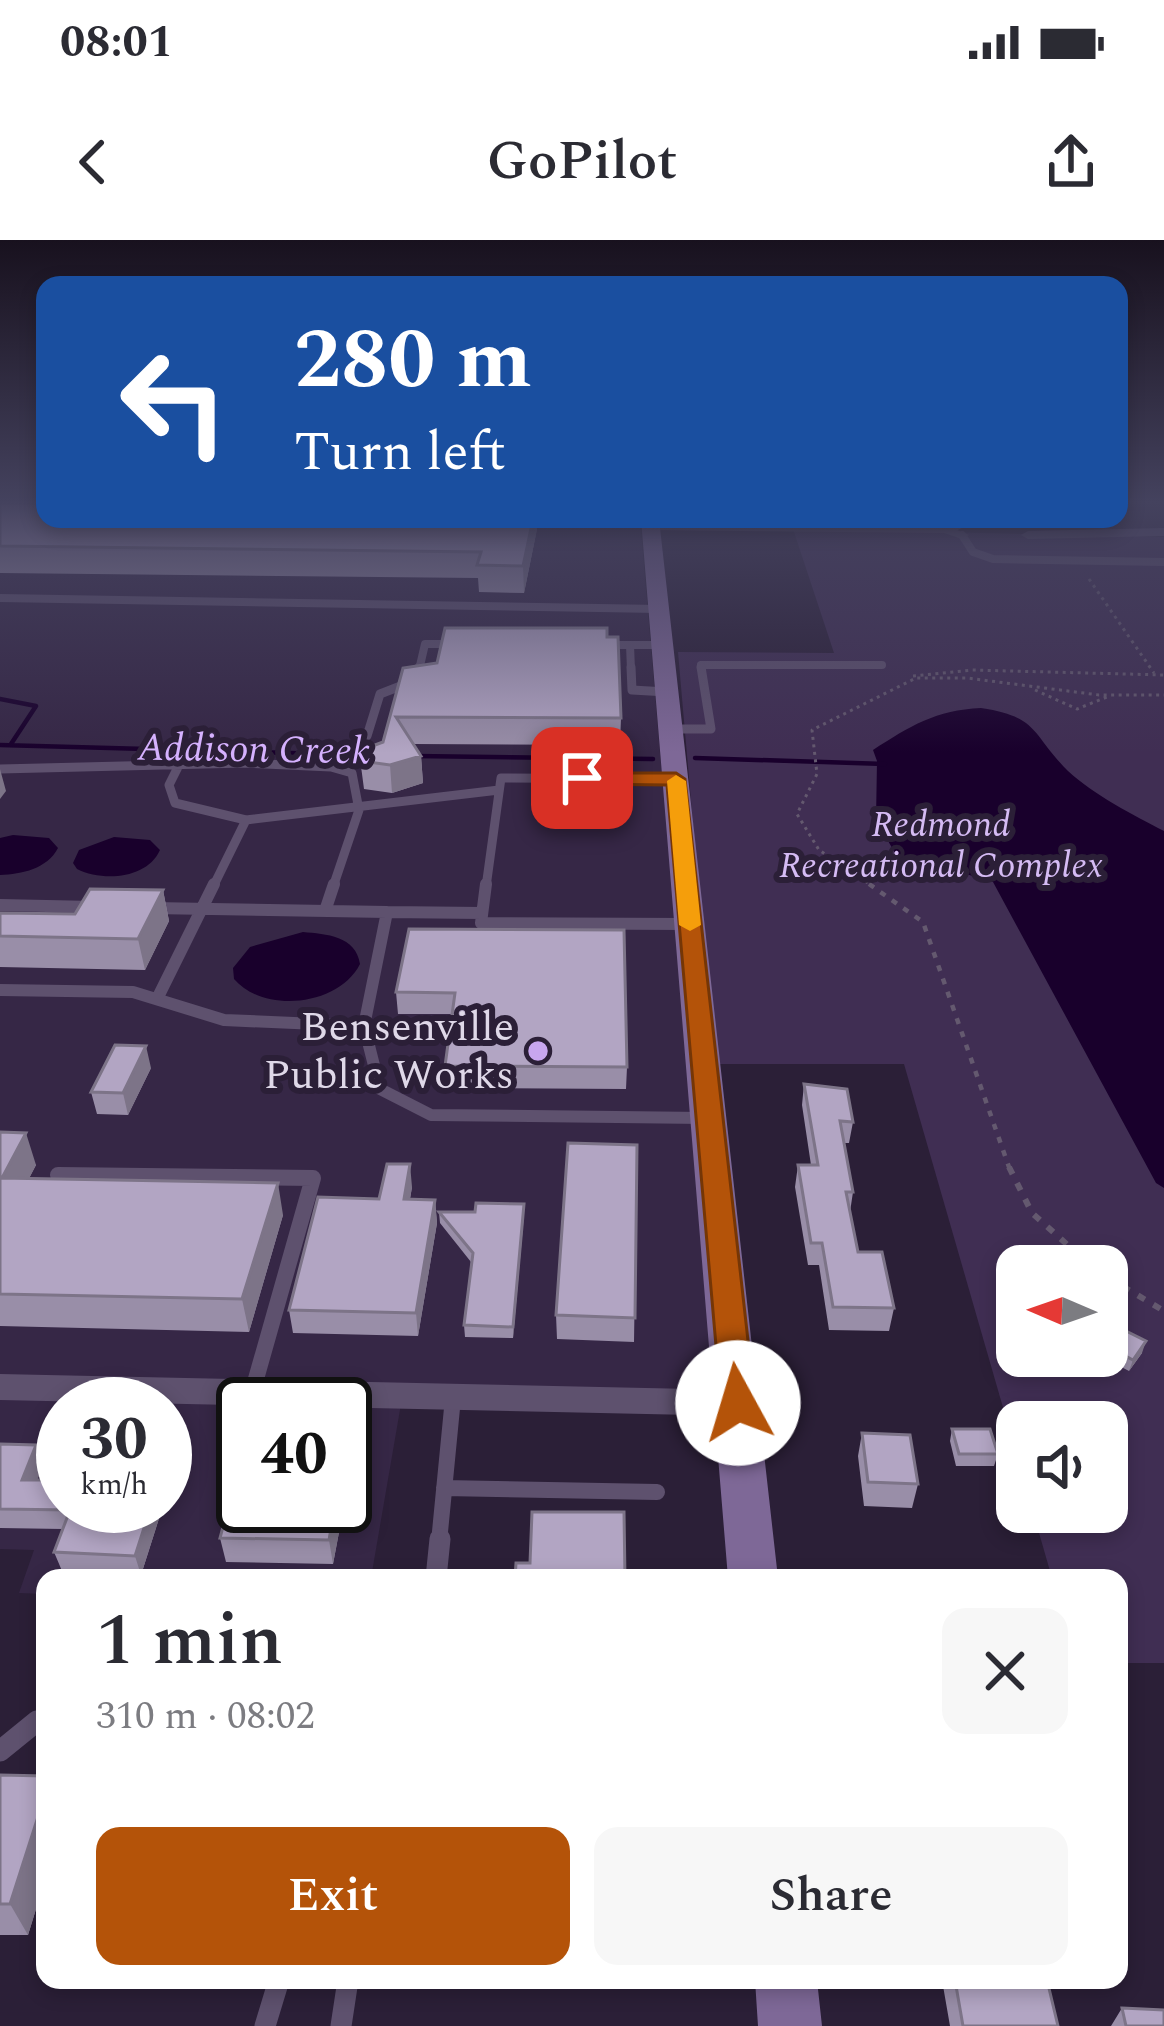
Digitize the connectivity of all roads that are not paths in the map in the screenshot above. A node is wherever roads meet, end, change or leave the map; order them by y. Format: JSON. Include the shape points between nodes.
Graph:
{"nodes":[{"id":1,"x":657,"y":586,"type":"edge"},
{"id":2,"x":0,"y":598,"type":"edge"},
{"id":3,"x":659,"y":609,"type":"junction"},
{"id":4,"x":472,"y":644,"type":"edge"},
{"id":5,"x":589,"y":645,"type":"edge"},
{"id":6,"x":647,"y":645,"type":"junction"},
{"id":7,"x":882,"y":665,"type":"dead end"},
{"id":8,"x":671,"y":729,"type":"junction"},
{"id":9,"x":367,"y":736,"type":"dead end"},
{"id":10,"x":179,"y":765,"type":"junction"},
{"id":11,"x":0,"y":769,"type":"edge"},
{"id":12,"x":676,"y":779,"type":"junction"},
{"id":13,"x":500,"y":790,"type":"junction"},
{"id":14,"x":359,"y":810,"type":"junction"},
{"id":15,"x":246,"y":820,"type":"junction"},
{"id":16,"x":0,"y":905,"type":"edge"},
{"id":17,"x":111,"y":907,"type":"edge"},
{"id":18,"x":133,"y":908,"type":"edge"},
{"id":19,"x":200,"y":909,"type":"junction"},
{"id":20,"x":325,"y":911,"type":"junction"},
{"id":21,"x":387,"y":912,"type":"junction"},
{"id":22,"x":482,"y":913,"type":"junction"},
{"id":23,"x":690,"y":924,"type":"junction"},
{"id":24,"x":0,"y":990,"type":"edge"},
{"id":25,"x":157,"y":999,"type":"junction"},
{"id":26,"x":364,"y":1026,"type":"junction"},
{"id":27,"x":710,"y":1118,"type":"junction"},
{"id":28,"x":58,"y":1175,"type":"edge"},
{"id":29,"x":257,"y":1377,"type":"edge"},
{"id":30,"x":0,"y":1387,"type":"edge"},
{"id":31,"x":216,"y":1393,"type":"edge"},
{"id":32,"x":372,"y":1397,"type":"edge"},
{"id":33,"x":453,"y":1399,"type":"junction"},
{"id":34,"x":738,"y":1403,"type":"junction"},
{"id":35,"x":444,"y":1488,"type":"junction"},
{"id":36,"x":657,"y":1492,"type":"dead end"},
{"id":37,"x":437,"y":1569,"type":"edge"},
{"id":38,"x":752,"y":1569,"type":"edge"},
{"id":39,"x":36,"y":1722,"type":"edge"},
{"id":40,"x":0,"y":1751,"type":"edge"},
{"id":41,"x":275,"y":1989,"type":"edge"},
{"id":42,"x":347,"y":1989,"type":"edge"},
{"id":43,"x":787,"y":1989,"type":"edge"},
{"id":44,"x":265,"y":2026,"type":"edge"},
{"id":45,"x":341,"y":2026,"type":"edge"},
{"id":46,"x":790,"y":2026,"type":"edge"}],
"edges":[{"from":1,"to":3,"type":"street"},
{"from":2,"to":3,"type":"lane"},
{"from":3,"to":6,"type":"street"},
{"from":4,"to":9,"type":"lane","via":[[425,644],[416,680],[380,694]]},
{"from":5,"to":6,"type":"lane"},
{"from":6,"to":8,"type":"street","via":[[668,692]]},
{"from":7,"to":8,"type":"lane","via":[[701,665],[711,729]]},
{"from":8,"to":12,"type":"street"},
{"from":10,"to":11,"type":"lane"},
{"from":10,"to":14,"type":"lane","via":[[331,767],[352,773]]},
{"from":10,"to":15,"type":"lane","via":[[169,785],[175,803]]},
{"from":12,"to":13,"type":"lane","via":[[501,778]]},
{"from":12,"to":23,"type":"street"},
{"from":13,"to":14,"type":"lane"},
{"from":13,"to":22,"type":"lane"},
{"from":14,"to":15,"type":"lane"},
{"from":14,"to":20,"type":"lane"},
{"from":15,"to":19,"type":"lane"},
{"from":16,"to":17,"type":"lane"},
{"from":18,"to":19,"type":"lane"},
{"from":19,"to":20,"type":"lane"},
{"from":19,"to":25,"type":"lane"},
{"from":20,"to":21,"type":"lane"},
{"from":21,"to":22,"type":"lane"},
{"from":21,"to":26,"type":"lane"},
{"from":22,"to":23,"type":"lane","via":[[481,922]]},
{"from":23,"to":27,"type":"street"},
{"from":24,"to":25,"type":"lane"},
{"from":25,"to":26,"type":"lane","via":[[224,1020]]},
{"from":26,"to":27,"type":"lane","via":[[380,1089],[431,1115]]},
{"from":27,"to":34,"type":"street"},
{"from":28,"to":29,"type":"lane","via":[[313,1178]]},
{"from":30,"to":31,"type":"street"},
{"from":32,"to":33,"type":"street"},
{"from":33,"to":34,"type":"street"},
{"from":33,"to":35,"type":"lane"},
{"from":34,"to":38,"type":"street"},
{"from":35,"to":36,"type":"lane"},
{"from":35,"to":37,"type":"lane"},
{"from":39,"to":40,"type":"lane"},
{"from":41,"to":44,"type":"lane"},
{"from":42,"to":45,"type":"lane"},
{"from":43,"to":46,"type":"street"}]}
